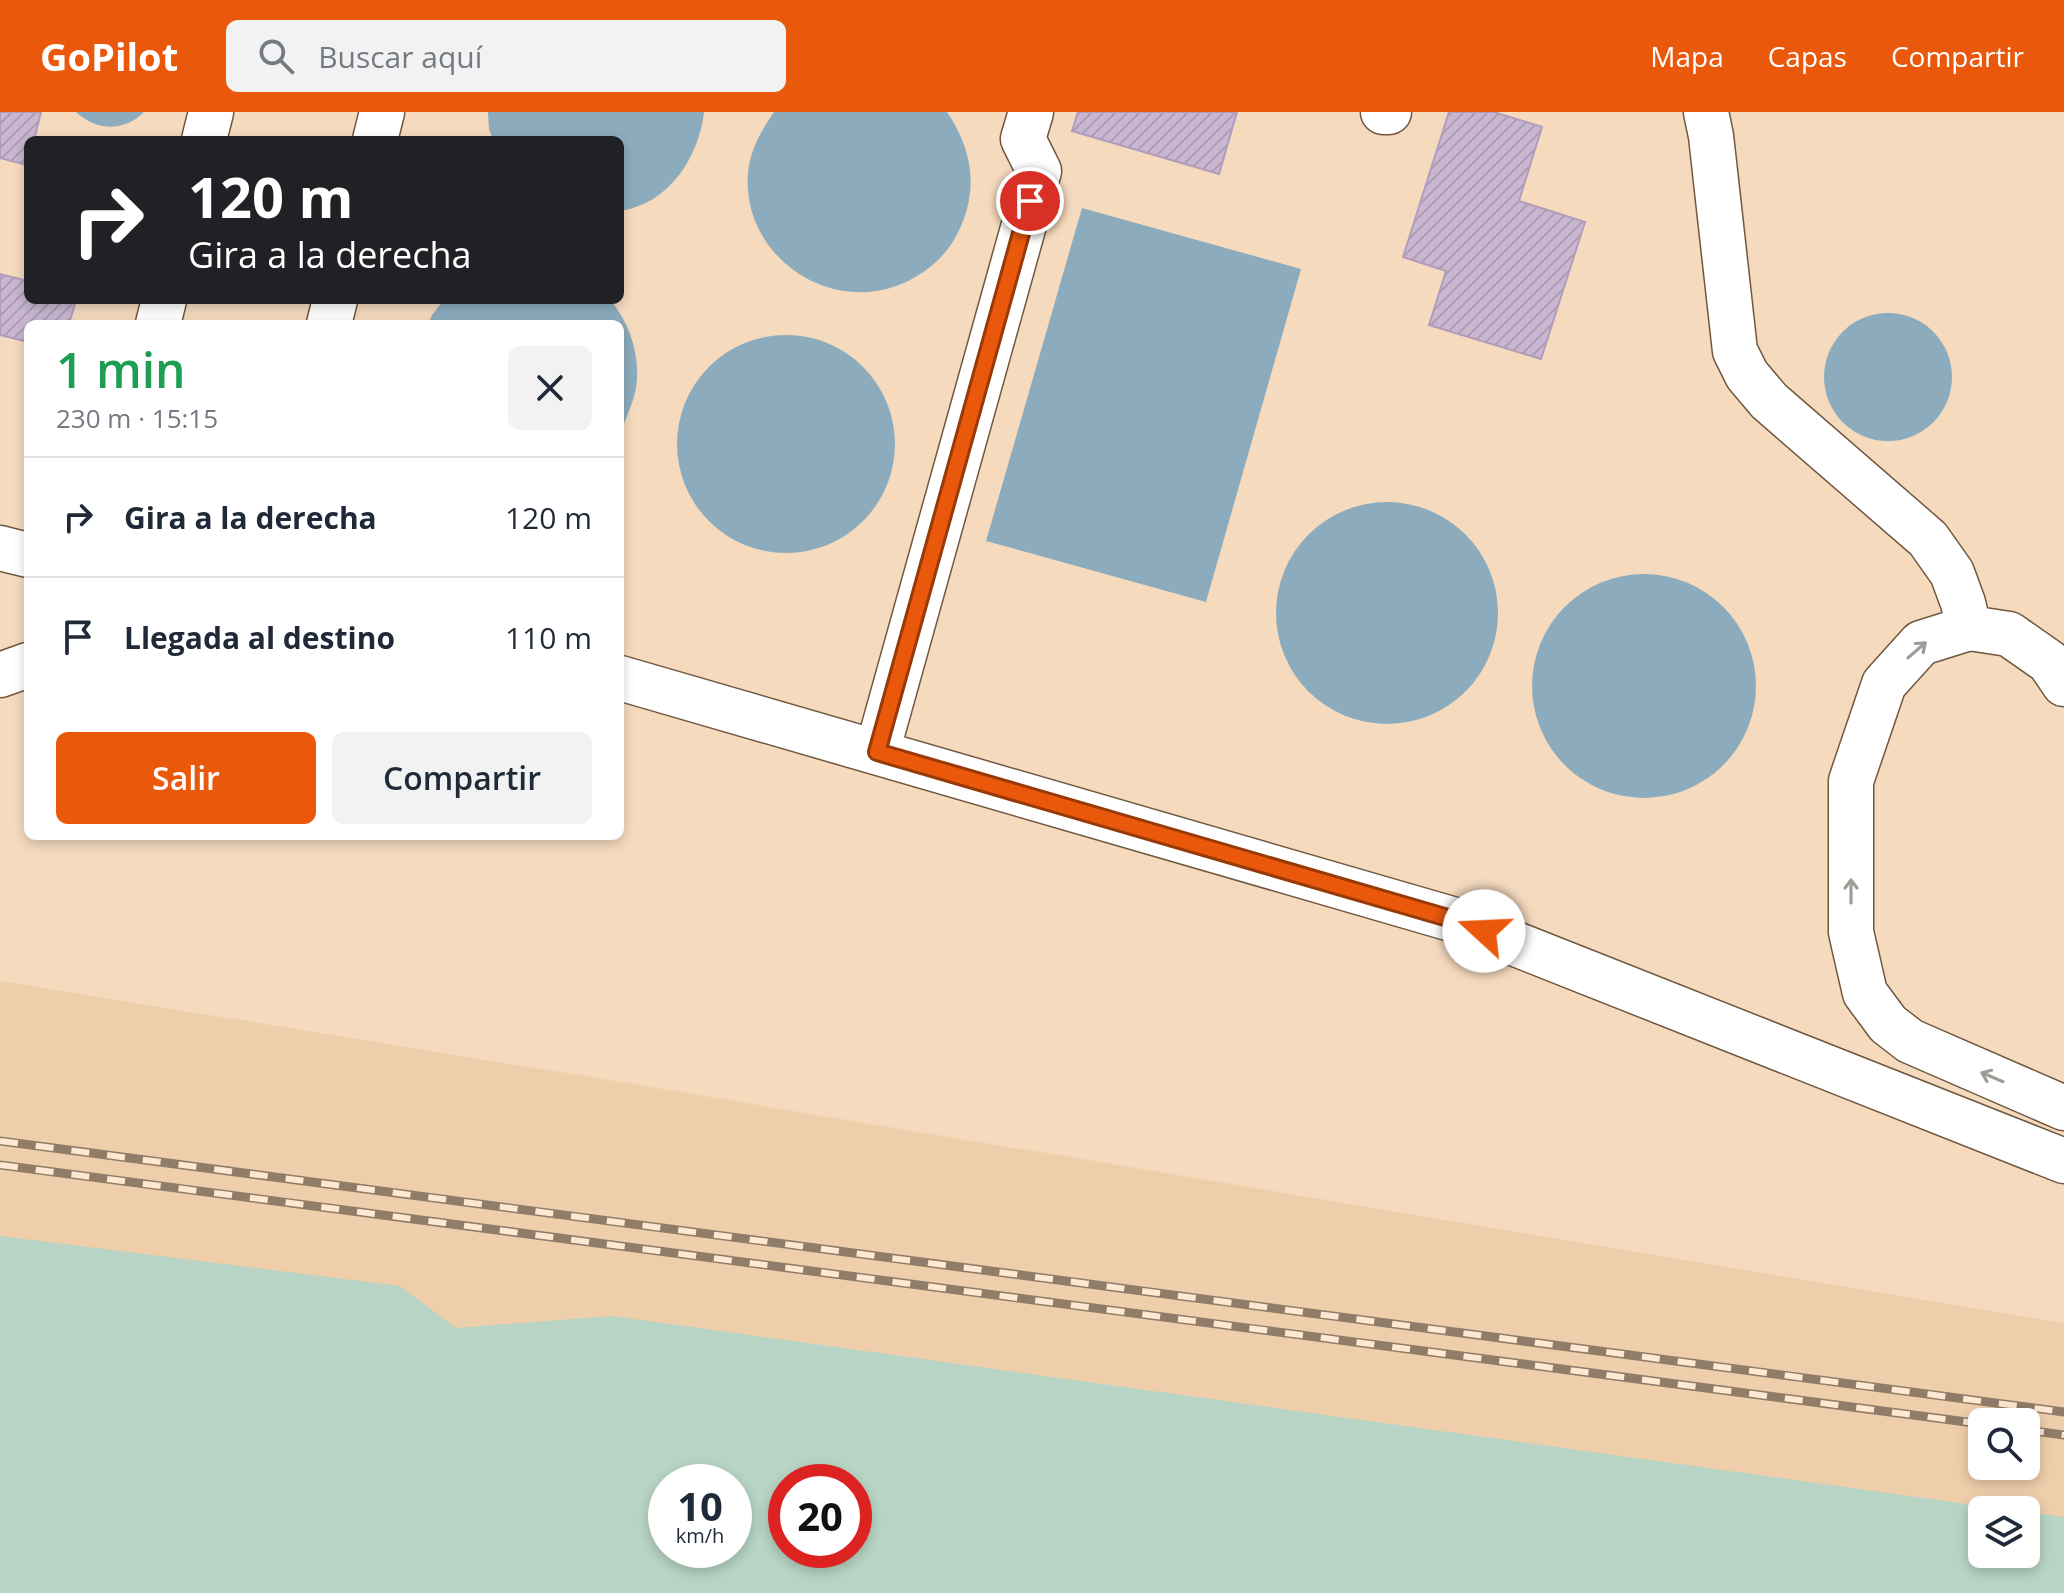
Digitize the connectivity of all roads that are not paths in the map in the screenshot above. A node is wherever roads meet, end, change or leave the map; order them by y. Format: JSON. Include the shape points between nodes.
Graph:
{"nodes":[{"id":1,"x":211,"y":112,"type":"edge"},
{"id":2,"x":382,"y":112,"type":"edge"},
{"id":3,"x":1031,"y":112,"type":"edge"},
{"id":4,"x":1706,"y":112,"type":"edge"},
{"id":5,"x":205,"y":136,"type":"edge"},
{"id":6,"x":376,"y":136,"type":"edge"},
{"id":7,"x":0,"y":548,"type":"edge"},
{"id":8,"x":24,"y":554,"type":"edge"},
{"id":9,"x":1969,"y":628,"type":"junction"},
{"id":10,"x":24,"y":666,"type":"edge"},
{"id":11,"x":0,"y":675,"type":"edge"},
{"id":12,"x":624,"y":679,"type":"edge"},
{"id":13,"x":2064,"y":684,"type":"edge"},
{"id":14,"x":877,"y":752,"type":"junction"},
{"id":15,"x":2064,"y":1108,"type":"edge"},
{"id":16,"x":2064,"y":1161,"type":"edge"}],
"edges":[{"from":1,"to":5,"type":"lane"},
{"from":2,"to":6,"type":"lane"},
{"from":3,"to":14,"type":"lane","via":[[1023,139],[1039,171]]},
{"from":4,"to":9,"type":"lane","via":[[1735,351],[1747,375],[1769,401],[1928,539],[1952,573]]},
{"from":7,"to":8,"type":"lane"},
{"from":9,"to":13,"type":"lane","via":[[2009,634],[2049,662]]},
{"from":15,"to":9,"type":"lane","one_way":true,"via":[[1910,1041],[1888,1024],[1865,993],[1851,932],[1851,781],[1884,684],[1921,643]]},
{"from":10,"to":11,"type":"lane"},
{"from":12,"to":14,"type":"lane"},
{"from":14,"to":16,"type":"lane","via":[[1455,920]]}]}
